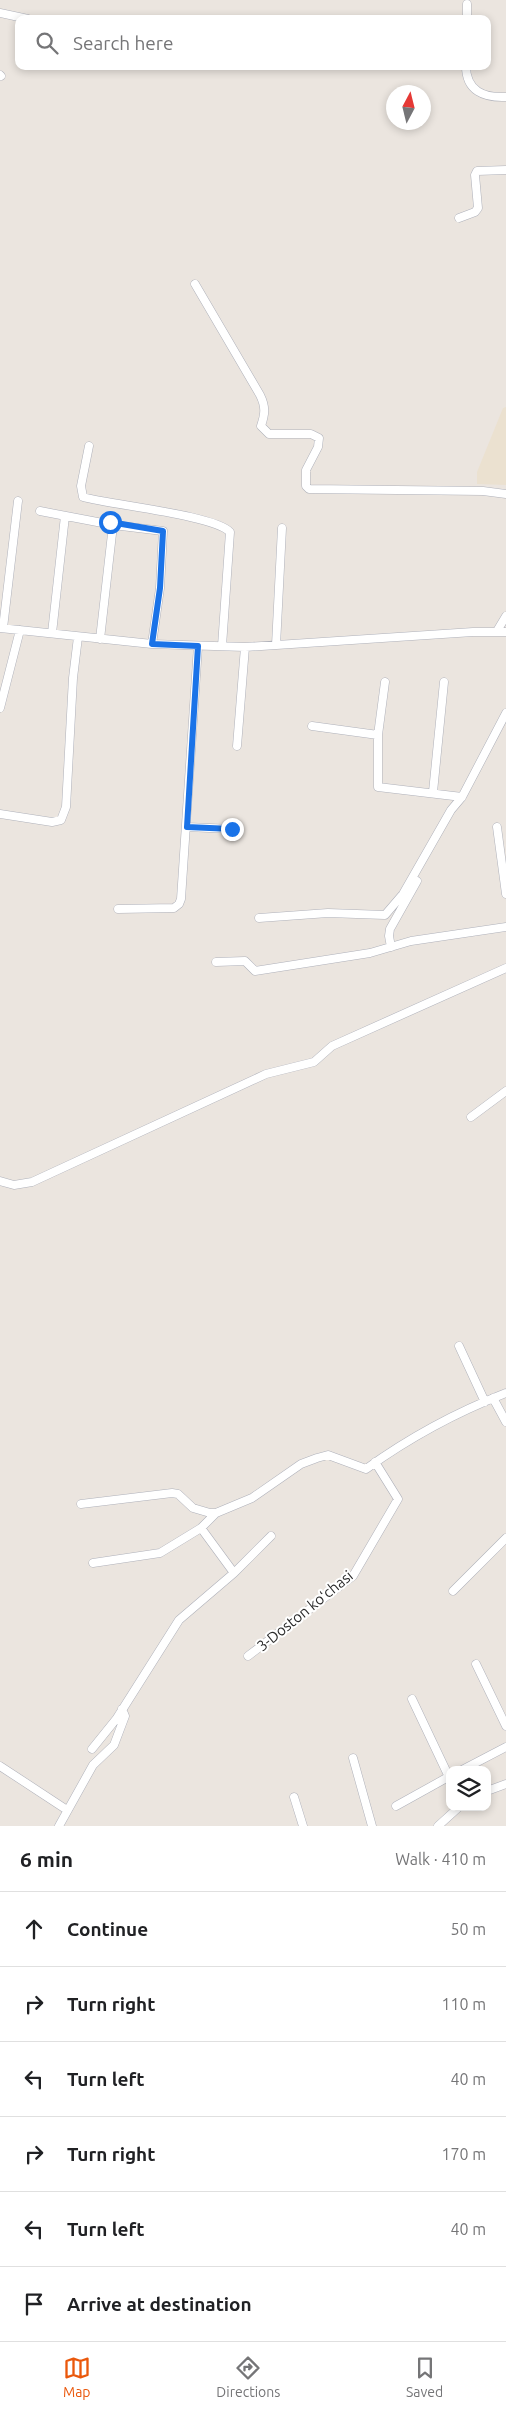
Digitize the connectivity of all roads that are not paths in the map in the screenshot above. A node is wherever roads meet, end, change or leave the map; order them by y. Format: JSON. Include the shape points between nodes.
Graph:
{"nodes":[{"id":1,"x":467,"y":4,"type":"dead end"},
{"id":2,"x":0,"y":13,"type":"edge"},
{"id":3,"x":467,"y":15,"type":"edge"},
{"id":4,"x":15,"y":16,"type":"edge"},
{"id":5,"x":467,"y":70,"type":"edge"},
{"id":6,"x":506,"y":97,"type":"edge"},
{"id":7,"x":506,"y":170,"type":"edge"},
{"id":8,"x":459,"y":218,"type":"dead end"},
{"id":9,"x":195,"y":284,"type":"dead end"},
{"id":10,"x":89,"y":446,"type":"dead end"},
{"id":11,"x":506,"y":494,"type":"edge"},
{"id":12,"x":18,"y":501,"type":"dead end"},
{"id":13,"x":40,"y":511,"type":"dead end"},
{"id":14,"x":65,"y":516,"type":"junction"},
{"id":15,"x":113,"y":525,"type":"junction"},
{"id":16,"x":282,"y":528,"type":"dead end"},
{"id":17,"x":506,"y":616,"type":"edge"},
{"id":18,"x":2,"y":628,"type":"edge"},
{"id":19,"x":20,"y":630,"type":"junction"},
{"id":20,"x":497,"y":631,"type":"junction"},
{"id":21,"x":506,"y":632,"type":"edge"},
{"id":22,"x":52,"y":634,"type":"junction"},
{"id":23,"x":78,"y":637,"type":"junction"},
{"id":24,"x":100,"y":639,"type":"junction"},
{"id":25,"x":152,"y":644,"type":"junction"},
{"id":26,"x":276,"y":645,"type":"junction"},
{"id":27,"x":198,"y":646,"type":"junction"},
{"id":28,"x":222,"y":646,"type":"junction"},
{"id":29,"x":246,"y":647,"type":"junction"},
{"id":30,"x":385,"y":682,"type":"dead end"},
{"id":31,"x":444,"y":682,"type":"dead end"},
{"id":32,"x":0,"y":708,"type":"edge"},
{"id":33,"x":506,"y":714,"type":"edge"},
{"id":34,"x":312,"y":726,"type":"dead end"},
{"id":35,"x":502,"y":730,"type":"edge"},
{"id":36,"x":378,"y":735,"type":"junction"},
{"id":37,"x":237,"y":746,"type":"dead end"},
{"id":38,"x":433,"y":792,"type":"junction"},
{"id":39,"x":462,"y":796,"type":"junction"},
{"id":40,"x":451,"y":810,"type":"junction"},
{"id":41,"x":0,"y":814,"type":"edge"},
{"id":42,"x":187,"y":827,"type":"junction"},
{"id":43,"x":496,"y":827,"type":"dead end"},
{"id":44,"x":232,"y":829,"type":"dead end"},
{"id":45,"x":506,"y":894,"type":"edge"},
{"id":46,"x":118,"y":909,"type":"dead end"},
{"id":47,"x":259,"y":918,"type":"dead end"},
{"id":48,"x":506,"y":927,"type":"edge"},
{"id":49,"x":391,"y":947,"type":"junction"},
{"id":50,"x":216,"y":962,"type":"dead end"},
{"id":51,"x":506,"y":968,"type":"edge"},
{"id":52,"x":506,"y":1091,"type":"edge"},
{"id":53,"x":471,"y":1117,"type":"dead end"},
{"id":54,"x":0,"y":1181,"type":"edge"},
{"id":55,"x":459,"y":1346,"type":"dead end"},
{"id":56,"x":506,"y":1393,"type":"edge"},
{"id":57,"x":493,"y":1398,"type":"junction"},
{"id":58,"x":484,"y":1402,"type":"junction"},
{"id":59,"x":506,"y":1422,"type":"edge"},
{"id":60,"x":375,"y":1462,"type":"junction"},
{"id":61,"x":81,"y":1504,"type":"dead end"},
{"id":62,"x":216,"y":1512,"type":"junction"},
{"id":63,"x":201,"y":1528,"type":"junction"},
{"id":64,"x":272,"y":1536,"type":"dead end"},
{"id":65,"x":506,"y":1538,"type":"edge"},
{"id":66,"x":93,"y":1563,"type":"dead end"},
{"id":67,"x":234,"y":1573,"type":"junction"},
{"id":68,"x":453,"y":1591,"type":"dead end"},
{"id":69,"x":248,"y":1656,"type":"dead end"},
{"id":70,"x":476,"y":1664,"type":"dead end"},
{"id":71,"x":412,"y":1698,"type":"dead end"},
{"id":72,"x":122,"y":1709,"type":"junction"},
{"id":73,"x":506,"y":1726,"type":"edge"},
{"id":74,"x":506,"y":1747,"type":"edge"},
{"id":75,"x":92,"y":1750,"type":"dead end"},
{"id":76,"x":353,"y":1758,"type":"dead end"},
{"id":77,"x":0,"y":1766,"type":"edge"},
{"id":78,"x":470,"y":1766,"type":"edge"},
{"id":79,"x":446,"y":1770,"type":"edge"},
{"id":80,"x":446,"y":1778,"type":"edge"},
{"id":81,"x":506,"y":1784,"type":"edge"},
{"id":82,"x":491,"y":1790,"type":"edge"},
{"id":83,"x":294,"y":1797,"type":"dead end"},
{"id":84,"x":396,"y":1806,"type":"dead end"},
{"id":85,"x":67,"y":1810,"type":"junction"},
{"id":86,"x":455,"y":1811,"type":"edge"},
{"id":87,"x":441,"y":1825,"type":"edge"},
{"id":88,"x":59,"y":1826,"type":"edge"},
{"id":89,"x":303,"y":1826,"type":"edge"},
{"id":90,"x":372,"y":1826,"type":"edge"}],
"edges":[{"from":1,"to":3,"type":"street"},
{"from":2,"to":4,"type":"street"},
{"from":5,"to":6,"type":"street","via":[[474,90],[487,96]]},
{"from":7,"to":8,"type":"street","via":[[476,172],[478,209]]},
{"from":9,"to":11,"type":"street","via":[[260,395],[265,414],[261,426],[269,434],[312,434],[319,438],[306,470],[309,489]]},
{"from":10,"to":28,"type":"street","via":[[81,486],[83,497],[190,517],[230,532]]},
{"from":12,"to":18,"type":"street"},
{"from":13,"to":14,"type":"street"},
{"from":14,"to":15,"type":"street"},
{"from":14,"to":22,"type":"street"},
{"from":15,"to":24,"type":"street"},
{"from":15,"to":25,"type":"street","via":[[163,531],[160,588]]},
{"from":16,"to":26,"type":"street"},
{"from":17,"to":20,"type":"street"},
{"from":18,"to":19,"type":"street"},
{"from":19,"to":22,"type":"street"},
{"from":19,"to":32,"type":"street"},
{"from":20,"to":21,"type":"street"},
{"from":20,"to":26,"type":"street"},
{"from":22,"to":23,"type":"street"},
{"from":23,"to":24,"type":"street"},
{"from":23,"to":41,"type":"street","via":[[66,807],[61,820],[52,822]]},
{"from":24,"to":25,"type":"street"},
{"from":25,"to":27,"type":"street"},
{"from":26,"to":29,"type":"street"},
{"from":27,"to":28,"type":"street"},
{"from":27,"to":42,"type":"street"},
{"from":28,"to":29,"type":"street"},
{"from":29,"to":37,"type":"street"},
{"from":30,"to":36,"type":"street"},
{"from":31,"to":38,"type":"street"},
{"from":33,"to":35,"type":"street"},
{"from":34,"to":36,"type":"street"},
{"from":35,"to":39,"type":"street"},
{"from":36,"to":38,"type":"street","via":[[378,787]]},
{"from":38,"to":39,"type":"street"},
{"from":39,"to":40,"type":"street"},
{"from":40,"to":47,"type":"street","via":[[403,894],[385,915],[328,913]]},
{"from":40,"to":49,"type":"street","via":[[451,818],[390,929]]},
{"from":42,"to":44,"type":"street"},
{"from":42,"to":46,"type":"street","via":[[179,904],[174,908]]},
{"from":43,"to":45,"type":"street"},
{"from":48,"to":49,"type":"street"},
{"from":49,"to":50,"type":"street","via":[[255,971],[246,961]]},
{"from":51,"to":54,"type":"street","via":[[332,1046],[314,1062],[266,1074],[32,1182],[14,1185]]},
{"from":52,"to":53,"type":"street"},
{"from":55,"to":58,"type":"street"},
{"from":56,"to":57,"type":"street"},
{"from":57,"to":58,"type":"street"},
{"from":57,"to":59,"type":"street"},
{"from":58,"to":60,"type":"street","via":[[403,1443]]},
{"from":60,"to":62,"type":"street","via":[[366,1469],[328,1455],[317,1458],[301,1464],[252,1498]]},
{"from":60,"to":69,"type":"street","name":"3-Doston koʻchasi","via":[[398,1499],[353,1576]]},
{"from":61,"to":62,"type":"street","via":[[172,1493],[178,1494],[193,1508]]},
{"from":62,"to":63,"type":"street"},
{"from":63,"to":66,"type":"street","via":[[160,1553]]},
{"from":63,"to":67,"type":"street"},
{"from":64,"to":67,"type":"street"},
{"from":65,"to":68,"type":"street"},
{"from":67,"to":72,"type":"street","via":[[179,1620]]},
{"from":70,"to":73,"type":"street"},
{"from":71,"to":79,"type":"street"},
{"from":72,"to":75,"type":"street"},
{"from":72,"to":85,"type":"street","via":[[125,1716],[114,1745],[93,1765]]},
{"from":74,"to":78,"type":"street"},
{"from":76,"to":90,"type":"street"},
{"from":77,"to":85,"type":"street"},
{"from":80,"to":84,"type":"street"},
{"from":81,"to":82,"type":"street"},
{"from":83,"to":89,"type":"street"},
{"from":85,"to":88,"type":"street"},
{"from":86,"to":87,"type":"street"}]}
